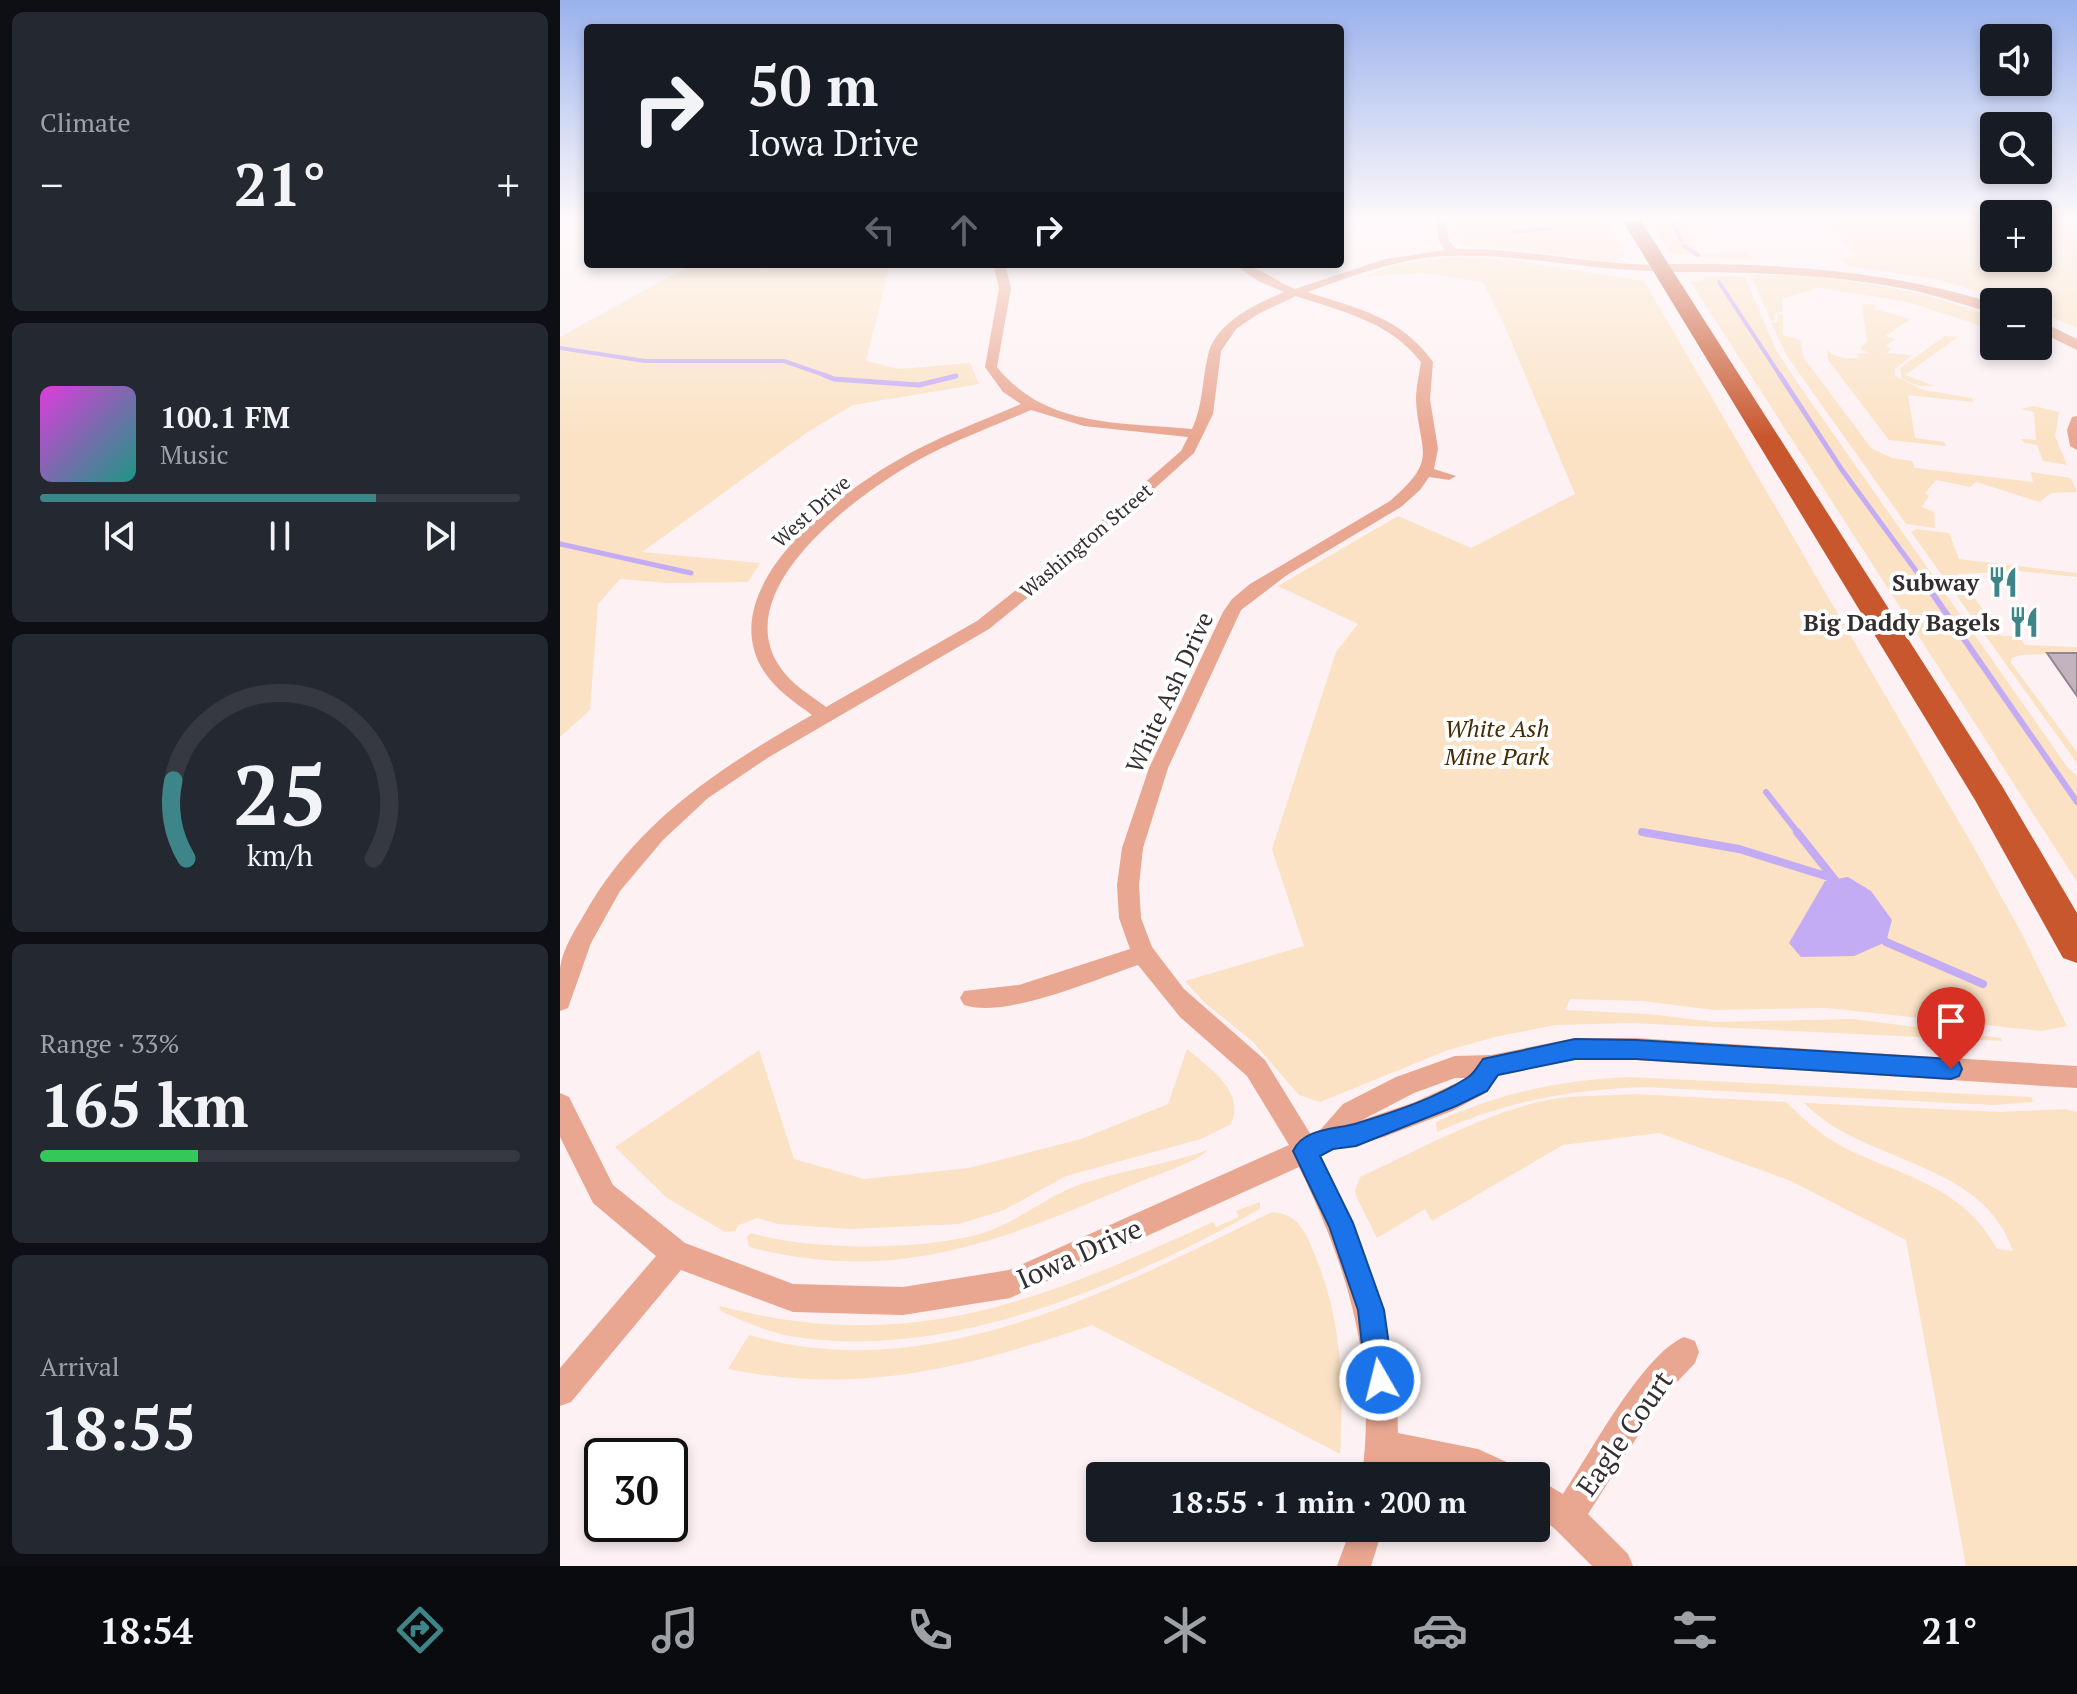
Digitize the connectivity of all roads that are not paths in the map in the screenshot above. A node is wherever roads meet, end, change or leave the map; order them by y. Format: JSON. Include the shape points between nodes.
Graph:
{"nodes":[{"id":1,"x":1004,"y":291,"type":"edge"},
{"id":2,"x":1289,"y":291,"type":"edge"},
{"id":3,"x":1300,"y":291,"type":"edge"},
{"id":4,"x":1676,"y":291,"type":"edge"},
{"id":5,"x":1937,"y":291,"type":"edge"},
{"id":6,"x":1294,"y":293,"type":"junction"},
{"id":7,"x":1980,"y":304,"type":"edge"},
{"id":8,"x":2052,"y":332,"type":"edge"},
{"id":9,"x":2077,"y":345,"type":"edge"},
{"id":10,"x":1031,"y":405,"type":"junction"},
{"id":11,"x":2077,"y":420,"type":"edge"},
{"id":12,"x":1198,"y":434,"type":"junction"},
{"id":13,"x":2077,"y":446,"type":"edge"},
{"id":14,"x":1426,"y":472,"type":"junction"},
{"id":15,"x":1449,"y":476,"type":"dead end"},
{"id":16,"x":825,"y":715,"type":"junction"},
{"id":17,"x":2077,"y":947,"type":"edge"},
{"id":18,"x":1144,"y":954,"type":"junction"},
{"id":19,"x":972,"y":998,"type":"dead end"},
{"id":20,"x":560,"y":1001,"type":"edge"},
{"id":21,"x":2077,"y":1077,"type":"edge"},
{"id":22,"x":560,"y":1105,"type":"edge"},
{"id":23,"x":1318,"y":1145,"type":"junction"},
{"id":24,"x":676,"y":1254,"type":"junction"},
{"id":25,"x":1684,"y":1352,"type":"dead end"},
{"id":26,"x":560,"y":1391,"type":"edge"},
{"id":27,"x":1381,"y":1461,"type":"edge"},
{"id":28,"x":1405,"y":1462,"type":"edge"},
{"id":29,"x":1550,"y":1504,"type":"edge"},
{"id":30,"x":1567,"y":1517,"type":"junction"},
{"id":31,"x":1362,"y":1542,"type":"edge"},
{"id":32,"x":1354,"y":1566,"type":"edge"},
{"id":33,"x":1616,"y":1566,"type":"edge"}],
"edges":[{"from":1,"to":10,"type":"street","via":[[991,367],[1000,383]]},
{"from":2,"to":6,"type":"street"},
{"from":3,"to":6,"type":"street","name":"Washington Street"},
{"from":4,"to":17,"type":"highway","via":[[1990,795]]},
{"from":5,"to":7,"type":"street"},
{"from":6,"to":12,"type":"street","name":"Washington Street","via":[[1254,311],[1223,337],[1215,351]]},
{"from":6,"to":14,"type":"street","via":[[1395,320],[1418,347],[1427,362],[1423,396],[1433,444]]},
{"from":8,"to":9,"type":"street"},
{"from":10,"to":12,"type":"street","via":[[1095,423]]},
{"from":10,"to":16,"type":"street","name":"West Drive","via":[[931,448],[877,480],[800,544],[774,574],[757,625],[768,664]]},
{"from":11,"to":13,"type":"street"},
{"from":12,"to":16,"type":"street","name":"Washington Street","via":[[1187,453],[1161,477],[983,625]]},
{"from":14,"to":15,"type":"street"},
{"from":14,"to":18,"type":"street","name":"White Ash Drive","via":[[1417,487],[1382,513],[1237,603],[1225,623],[1149,793],[1134,839],[1127,871],[1130,919]]},
{"from":16,"to":20,"type":"street","name":"Washington Street","via":[[723,777],[656,835],[612,885],[580,942]]},
{"from":18,"to":19,"type":"street","via":[[1019,995]]},
{"from":18,"to":23,"type":"street","name":"White Ash Drive","via":[[1186,1008],[1255,1066]]},
{"from":21,"to":23,"type":"street","name":"Iowa Drive","via":[[1575,1049],[1491,1066],[1479,1084],[1356,1135]]},
{"from":22,"to":24,"type":"street","via":[[603,1194]]},
{"from":23,"to":24,"type":"street","name":"Iowa Drive","via":[[1010,1284],[903,1301],[793,1298]]},
{"from":23,"to":27,"type":"street","name":"White Ash Drive","via":[[1371,1310],[1380,1380]]},
{"from":24,"to":26,"type":"street"},
{"from":25,"to":30,"type":"street","name":"Eagle Court","via":[[1651,1387]]},
{"from":27,"to":28,"type":"street"},
{"from":29,"to":30,"type":"street"},
{"from":30,"to":33,"type":"street"},
{"from":31,"to":32,"type":"street"}]}
